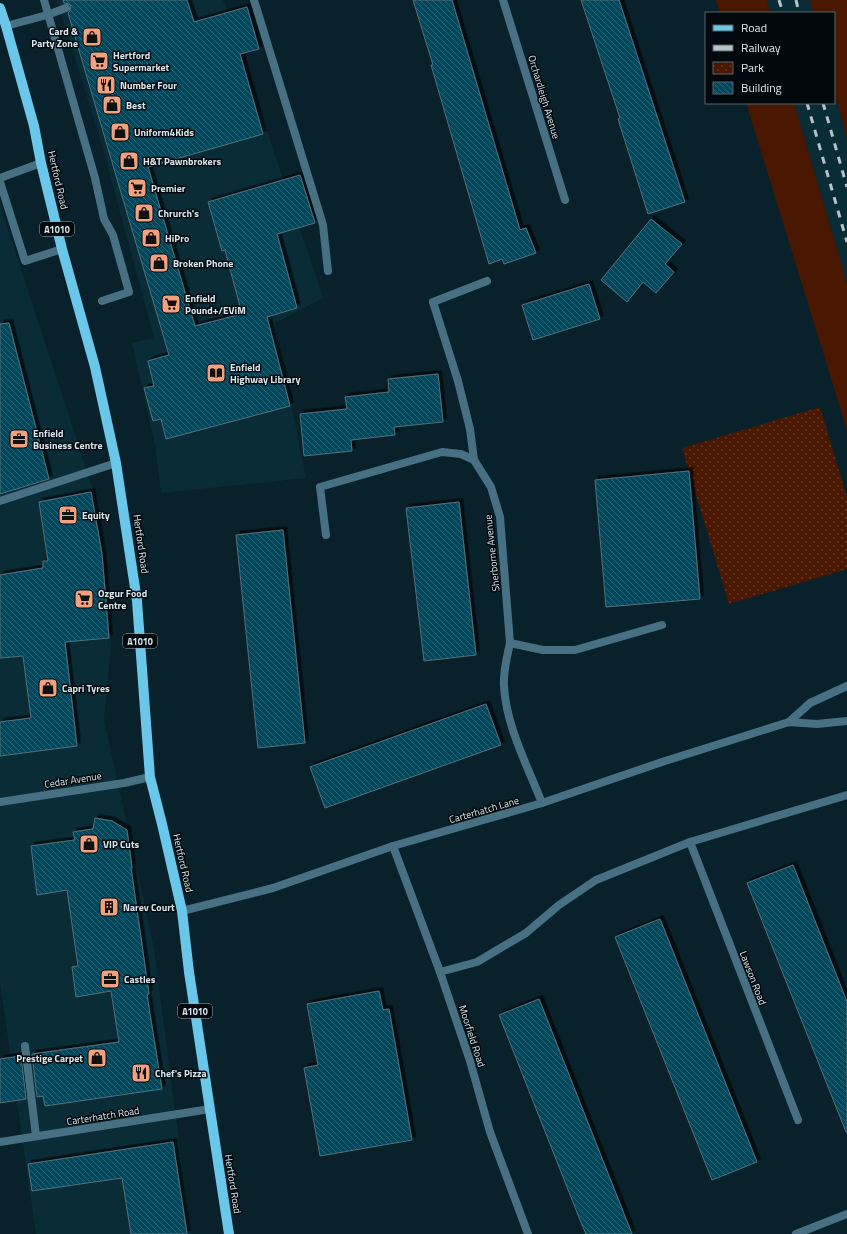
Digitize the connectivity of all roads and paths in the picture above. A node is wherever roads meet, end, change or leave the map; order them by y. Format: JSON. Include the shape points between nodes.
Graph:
{"nodes":[{"id":1,"x":44,"y":0,"type":"edge"},
{"id":2,"x":254,"y":0,"type":"edge"},
{"id":3,"x":503,"y":0,"type":"edge"},
{"id":4,"x":0,"y":8,"type":"edge"},
{"id":5,"x":66,"y":8,"type":"dead end"},
{"id":6,"x":47,"y":15,"type":"junction"},
{"id":7,"x":6,"y":26,"type":"junction"},
{"id":8,"x":41,"y":163,"type":"junction"},
{"id":9,"x":0,"y":178,"type":"edge"},
{"id":10,"x":0,"y":182,"type":"edge"},
{"id":11,"x":565,"y":200,"type":"dead end"},
{"id":12,"x":62,"y":249,"type":"junction"},
{"id":13,"x":328,"y":271,"type":"dead end"},
{"id":14,"x":487,"y":281,"type":"dead end"},
{"id":15,"x":102,"y":301,"type":"dead end"},
{"id":16,"x":474,"y":460,"type":"junction"},
{"id":17,"x":116,"y":464,"type":"junction"},
{"id":18,"x":0,"y":501,"type":"edge"},
{"id":19,"x":326,"y":536,"type":"dead end"},
{"id":20,"x":662,"y":625,"type":"dead end"},
{"id":21,"x":510,"y":643,"type":"junction"},
{"id":22,"x":847,"y":686,"type":"edge"},
{"id":23,"x":847,"y":721,"type":"edge"},
{"id":24,"x":789,"y":722,"type":"junction"},
{"id":25,"x":150,"y":777,"type":"junction"},
{"id":26,"x":847,"y":795,"type":"edge"},
{"id":27,"x":0,"y":802,"type":"edge"},
{"id":28,"x":542,"y":804,"type":"junction"},
{"id":29,"x":690,"y":842,"type":"junction"},
{"id":30,"x":393,"y":846,"type":"junction"},
{"id":31,"x":182,"y":911,"type":"junction"},
{"id":32,"x":440,"y":972,"type":"junction"},
{"id":33,"x":25,"y":1046,"type":"dead end"},
{"id":34,"x":210,"y":1109,"type":"junction"},
{"id":35,"x":798,"y":1120,"type":"dead end"},
{"id":36,"x":36,"y":1136,"type":"junction"},
{"id":37,"x":0,"y":1142,"type":"edge"},
{"id":38,"x":847,"y":1214,"type":"edge"},
{"id":39,"x":229,"y":1234,"type":"edge"},
{"id":40,"x":528,"y":1234,"type":"edge"},
{"id":41,"x":796,"y":1234,"type":"edge"}],
"edges":[{"from":1,"to":6,"type":"street"},
{"from":2,"to":13,"type":"street","via":[[323,225]]},
{"from":3,"to":11,"type":"street","name":"Orchardleigh Avenue"},
{"from":4,"to":7,"type":"main road","name":"Hertford Road","number":"A1010"},
{"from":5,"to":6,"type":"street"},
{"from":6,"to":7,"type":"street"},
{"from":6,"to":15,"type":"street","via":[[95,178],[104,219],[113,234],[128,292]]},
{"from":7,"to":8,"type":"main road","name":"Hertford Road","number":"A1010","via":[[34,126]]},
{"from":8,"to":9,"type":"street"},
{"from":8,"to":12,"type":"main road","name":"Hertford Road","number":"A1010"},
{"from":10,"to":12,"type":"street","via":[[25,261]]},
{"from":12,"to":17,"type":"main road","name":"Hertford Road","number":"A1010","via":[[95,367]]},
{"from":14,"to":16,"type":"street","via":[[433,302],[458,381],[470,429]]},
{"from":16,"to":19,"type":"street","via":[[461,454],[442,452],[320,487]]},
{"from":16,"to":21,"type":"street","name":"Sherborne Avenue","via":[[491,487],[500,517]]},
{"from":17,"to":18,"type":"street"},
{"from":17,"to":25,"type":"main road","name":"Hertford Road","number":"A1010","via":[[137,601]]},
{"from":20,"to":21,"type":"street","via":[[575,650],[543,650]]},
{"from":21,"to":28,"type":"street","name":"Sherborne Avenue","via":[[505,663],[507,710]]},
{"from":22,"to":24,"type":"street","name":"Carterhatch Lane","via":[[810,703]]},
{"from":23,"to":24,"type":"street","name":"Carterhatch Lane","via":[[817,724]]},
{"from":24,"to":28,"type":"street","name":"Carterhatch Lane","via":[[665,761]]},
{"from":25,"to":27,"type":"street","name":"Cedar Avenue"},
{"from":25,"to":31,"type":"main road","name":"Hertford Road","number":"A1010"},
{"from":26,"to":29,"type":"street"},
{"from":28,"to":30,"type":"street","name":"Carterhatch Lane"},
{"from":29,"to":32,"type":"street","via":[[596,880],[559,905],[520,937],[476,962]]},
{"from":29,"to":35,"type":"street","name":"Lawson Road"},
{"from":30,"to":31,"type":"street","name":"Carterhatch Lane","via":[[272,888]]},
{"from":30,"to":32,"type":"street","name":"Moorfield Road"},
{"from":31,"to":34,"type":"main road","name":"Hertford Road","number":"A1010"},
{"from":32,"to":40,"type":"street","name":"Moorfield Road","via":[[470,1061],[490,1132]]},
{"from":33,"to":36,"type":"street"},
{"from":34,"to":36,"type":"street","name":"Carterhatch Road"},
{"from":34,"to":39,"type":"main road","name":"Hertford Road","number":"A1010"},
{"from":36,"to":37,"type":"street","name":"Carterhatch Road"},
{"from":38,"to":41,"type":"street"}]}
